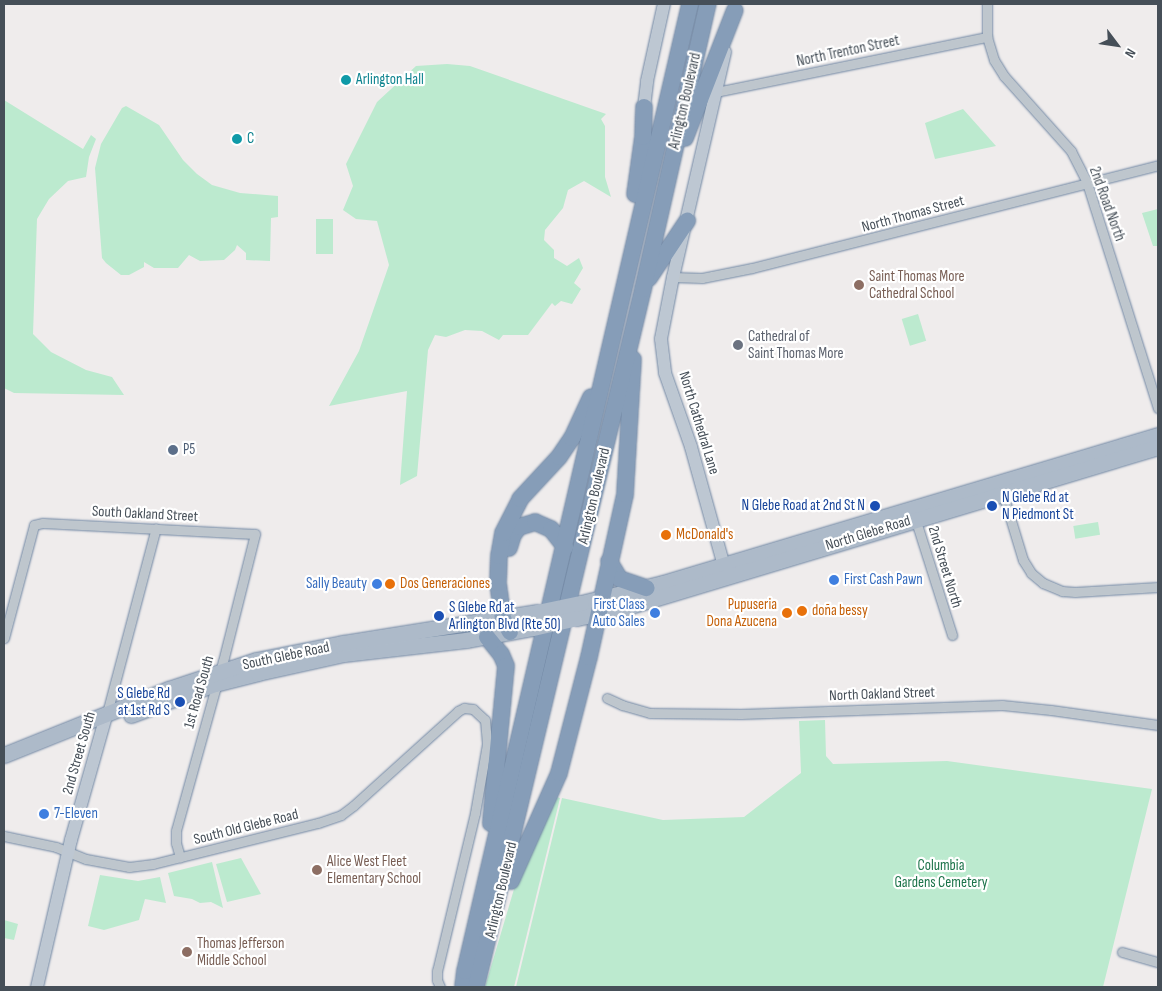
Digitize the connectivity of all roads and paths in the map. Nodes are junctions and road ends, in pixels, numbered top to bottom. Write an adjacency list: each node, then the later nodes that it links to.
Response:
1 (664, 4): 8 (street)
2 (690, 4): 13 (highway, Arlington Boulevard)
3 (708, 4): 10 (highway, Arlington Boulevard)
4 (987, 4): 6 (street, 2nd Road North)
5 (736, 7): 7 (street, North Cathedral Lane); 10 (highway)
6 (987, 37): 7 (street, North Trenton Street); 11 (street, 2nd Road North)
7 (716, 92): 12 (street, North Cathedral Lane)
8 (644, 107): 13 (highway)
9 (1158, 165): 11 (street, North Thomas Street)
10 (667, 179): 15 (highway, Arlington Boulevard)
11 (1088, 183): 14 (street, North Thomas Street); 18 (street, 2nd Road North)
12 (687, 221): 14 (street, North Cathedral Lane); 15 (highway)
13 (630, 258): 17 (highway, Arlington Boulevard)
14 (673, 278): 27 (street, North Cathedral Lane)
15 (643, 289): 16 (highway, Arlington Boulevard)
16 (634, 324): 26 (highway); 48 (highway, Arlington Boulevard)
17 (615, 329): 25 (highway, Arlington Boulevard); 33 (highway)
18 (1158, 408)
19 (1158, 435): 21 (main road, North Glebe Road)
20 (1158, 447): 21 (main road, North Glebe Road)
21 (1001, 488): 22 (main road, North Glebe Road); 28 (street)
22 (914, 513): 27 (main road, North Glebe Road); 34 (street, 2nd Street North)
23 (156, 528): 24 (street, South Oakland Street); 37 (street, South Oakland Street); 40 (street, 2nd Street South)
24 (255, 534): 38 (street, 1st Road South)
25 (565, 547): 33 (highway); 47 (highway, Arlington Boulevard)
26 (609, 561): 29 (highway); 31 (highway)
27 (726, 570): 29 (main road, North Glebe Road); 31 (main road, North Glebe Road)
28 (1158, 587)
29 (646, 588): 31 (main road, North Glebe Road)
30 (581, 603): 31 (main road, North Glebe Road); 33 (main road, South Glebe Road, bridge)
31 (599, 606): 32 (main road, North Glebe Road); 48 (highway)
32 (578, 618): 33 (main road, South Glebe Road, bridge)
33 (509, 622): 35 (main road, South Glebe Road); 36 (main road, South Glebe Road)
34 (952, 634)
35 (431, 637): 36 (main road, South Glebe Road); 38 (main road, South Glebe Road)
36 (487, 637): 47 (highway)
37 (4, 638)
38 (217, 678): 40 (main road, South Glebe Road); 46 (street, 1st Road South)
39 (607, 698): 41 (street, North Oakland Street)
40 (106, 719): 42 (main road, South Glebe Road); 43 (main road, South Glebe Road); 45 (street, 2nd Street South)
41 (1158, 725)
42 (4, 755)
43 (4, 765)
44 (4, 836): 45 (street, South Old Glebe Road)
45 (68, 851): 46 (street, South Old Glebe Road); 51 (street, 2nd Street South)
46 (180, 857): 52 (street, South Old Glebe Road)
47 (490, 866): 53 (highway, Arlington Boulevard)
48 (495, 916): 54 (highway, Arlington Boulevard)
49 (1122, 952): 50 (street)
50 (1158, 962)
51 (37, 987)
52 (440, 987)
53 (463, 987)
54 (476, 987)

